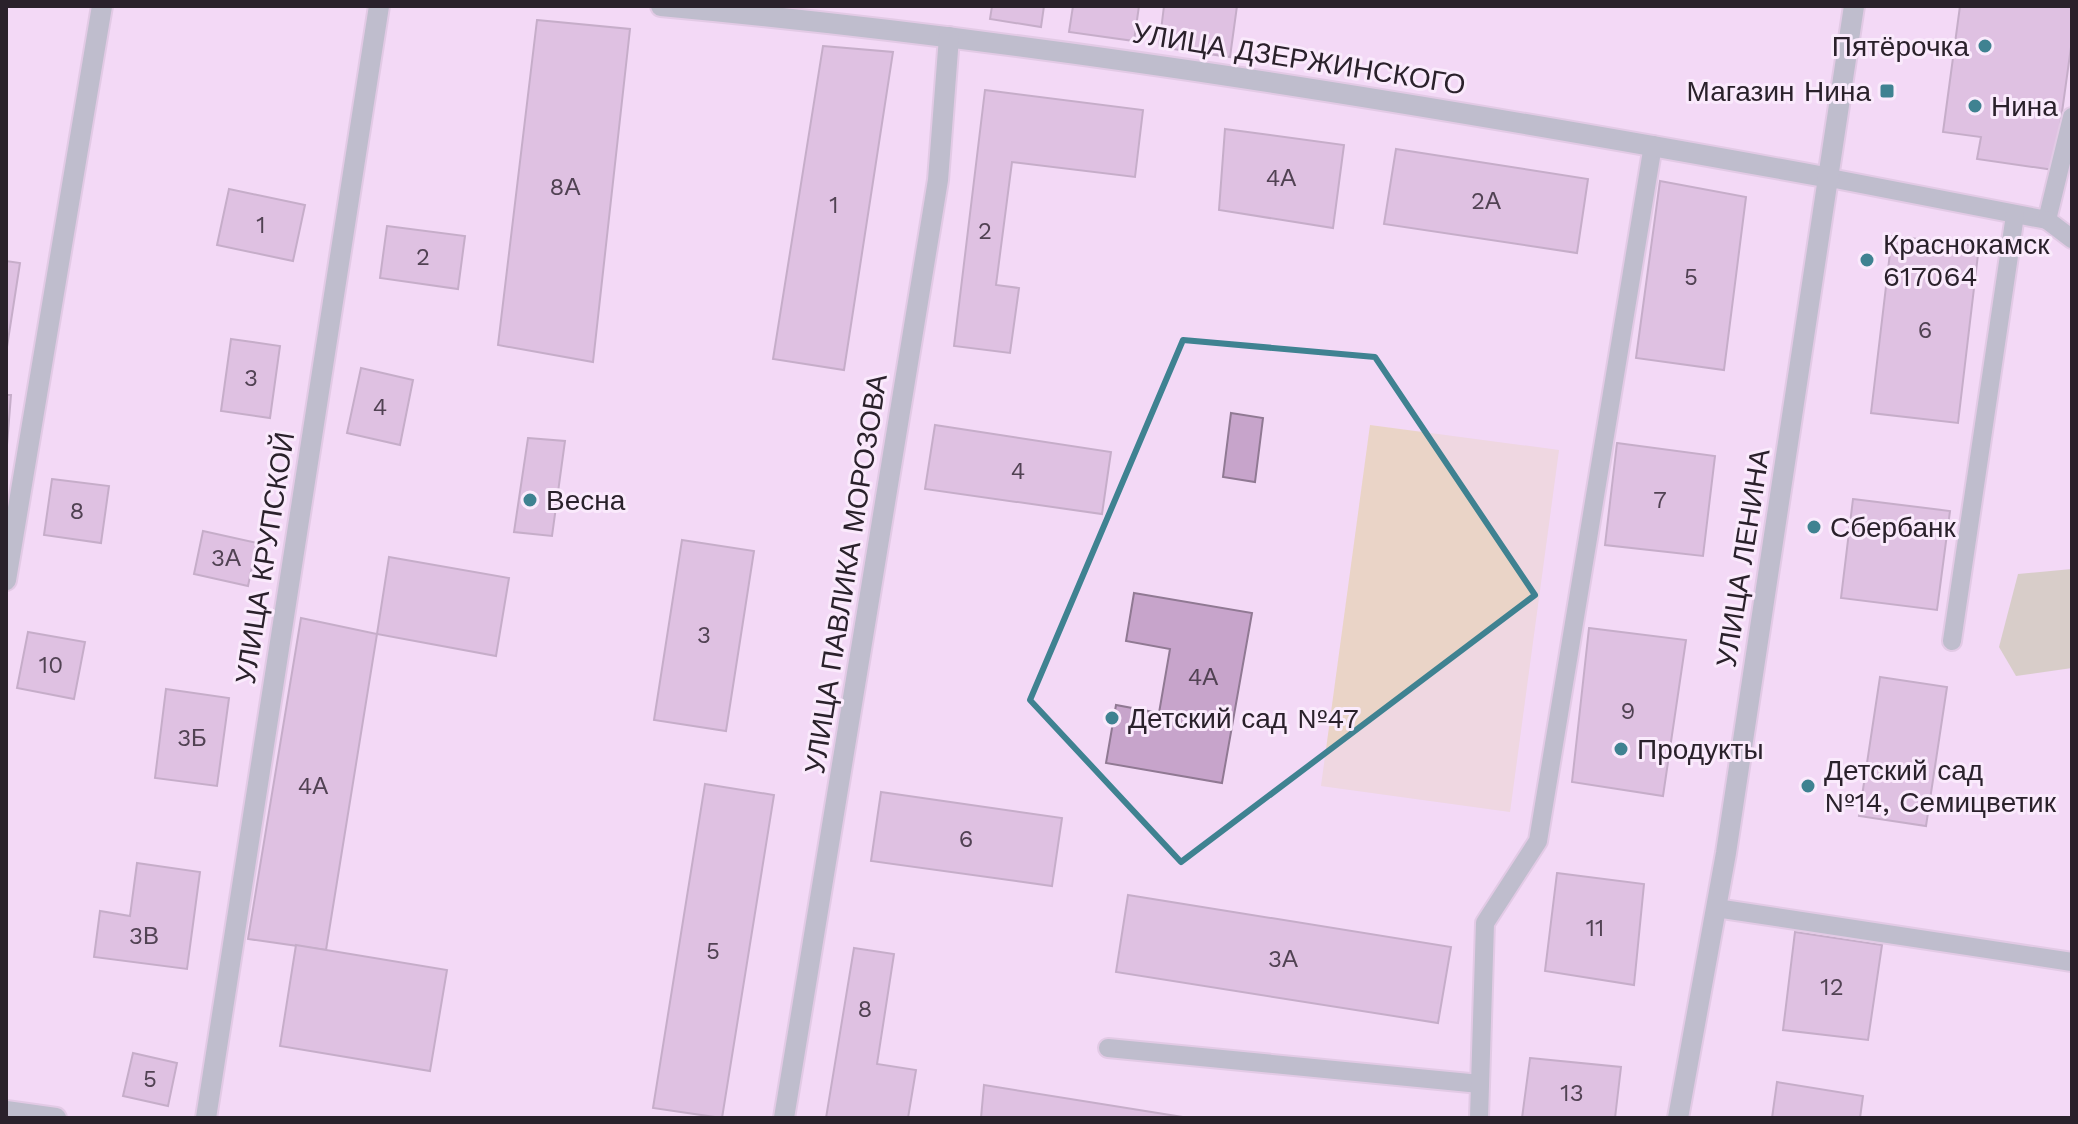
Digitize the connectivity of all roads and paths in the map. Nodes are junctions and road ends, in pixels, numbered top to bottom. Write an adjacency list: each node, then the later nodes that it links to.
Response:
1 (102, 6): 12 (street)
2 (379, 6): 20 (street, УЛИЦА КРУПСКОЙ)
3 (661, 6): 5 (street, УЛИЦА ДЗЕРЖИНСКОГО)
4 (1854, 6): 8 (street, УЛИЦА ЛЕНИНА)
5 (949, 37): 7 (street, УЛИЦА ДЗЕРЖИНСКОГО); 21 (street, УЛИЦА ПАВЛИКА МОРОЗОВА)
6 (2072, 117): 10 (lane)
7 (1653, 145): 8 (street, УЛИЦА ДЗЕРЖИНСКОГО); 17 (lane)
8 (1830, 178): 9 (lane); 14 (street, УЛИЦА ЛЕНИНА)
9 (2015, 215): 10 (lane); 13 (lane)
10 (2047, 220): 11 (lane)
11 (2072, 239)
12 (6, 580)
13 (1952, 641)
14 (1716, 908): 15 (lane); 23 (street, УЛИЦА ЛЕНИНА)
15 (2072, 962)
16 (1108, 1048): 17 (lane)
17 (1480, 1084): 22 (lane)
18 (6, 1111): 19 (street)
19 (56, 1118)
20 (206, 1118)
21 (784, 1118)
22 (1479, 1118)
23 (1678, 1118)

